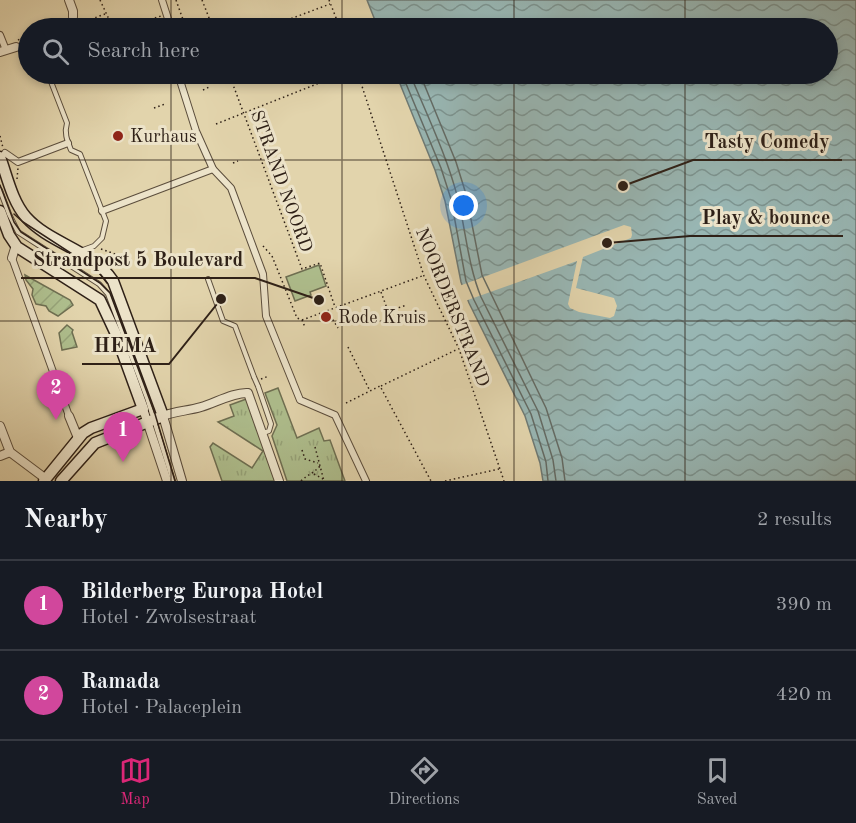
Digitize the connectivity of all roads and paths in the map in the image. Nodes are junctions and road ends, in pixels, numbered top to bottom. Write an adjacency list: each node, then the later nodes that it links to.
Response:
1 (69, 0): 10 (street)
2 (100, 0): 8 (path)
3 (162, 0): 9 (street)
4 (176, 0): 15 (path)
5 (202, 0): 16 (path)
6 (329, 0): 7 (path)
7 (330, 4): 17 (path); 18 (path)
8 (105, 14): 11 (path); 12 (path)
9 (167, 14): 13 (path); 14 (street)
10 (73, 17)
11 (94, 18)
12 (107, 18)
13 (155, 18)
14 (168, 18)
15 (182, 18)
16 (209, 18)
17 (293, 18)
18 (336, 18)
19 (0, 35): 22 (street)
20 (18, 39): 21 (path)
21 (16, 47): 22 (street)
22 (3, 51)
23 (52, 84): 34 (lane)
24 (181, 84): 39 (street)
25 (234, 84): 32 (path, STRAND NOORD)
26 (317, 84): 32 (path)
27 (361, 84): 51 (path, NOORDERSTRAND)
28 (211, 86): 29 (path)
29 (203, 90)
30 (165, 104): 31 (path)
31 (154, 108)
32 (244, 113): 33 (path); 55 (path, STRAND NOORD)
33 (216, 124)
34 (69, 143): 37 (street); 44 (lane)
35 (3, 155): 37 (street); 40 (main road)
36 (238, 161): 38 (path)
37 (18, 162): 41 (path)
38 (233, 163)
39 (213, 169): 44 (street); 87 (street)
40 (1, 170): 48 (main road)
41 (17, 184)
42 (0, 190): 68 (lane)
43 (0, 211): 45 (main road)
44 (102, 211): 46 (lane)
45 (16, 245): 49 (street); 68 (main road)
46 (94, 246): 48 (lane); 50 (path)
47 (263, 246): 57 (path)
48 (76, 251): 68 (main road)
49 (12, 258): 67 (street)
50 (126, 258)
51 (424, 276): 53 (path); 61 (path, NOORDERSTRAND)
52 (208, 279): 63 (lane)
53 (381, 291): 54 (path); 55 (path)
54 (407, 305)
55 (335, 307): 56 (path)
56 (328, 312): 57 (path); 59 (path)
57 (302, 320): 58 (path)
58 (304, 327)
59 (338, 328)
60 (348, 347): 65 (path)
61 (459, 349): 64 (path); 77 (path, NOORDERSTRAND)
62 (269, 376): 63 (path)
63 (254, 379): 70 (lane, bridge)
64 (380, 387): 65 (path); 88 (path)
65 (370, 392): 66 (path)
66 (345, 403)
67 (69, 416): 71 (street)
68 (152, 416): 70 (street); 71 (main road); 81 (main road); 82 (street); 83 (lane); 84 (street)
69 (0, 426): 74 (street)
70 (263, 433): 85 (street)
71 (78, 438): 79 (main road)
72 (315, 447): 76 (path)
73 (302, 450): 76 (path)
74 (10, 452): 75 (street); 79 (street)
75 (0, 456)
76 (320, 464): 78 (path); 80 (path)
77 (501, 468): 89 (path); 90 (path, NOORDERSTRAND)
78 (314, 474): 80 (path); 86 (path)
79 (45, 480)
80 (324, 480)
81 (61, 481)
82 (167, 481)
83 (173, 481)
84 (182, 481)
85 (279, 481)
86 (301, 481)
87 (366, 481)
88 (431, 481)
89 (445, 481)
90 (504, 481)

